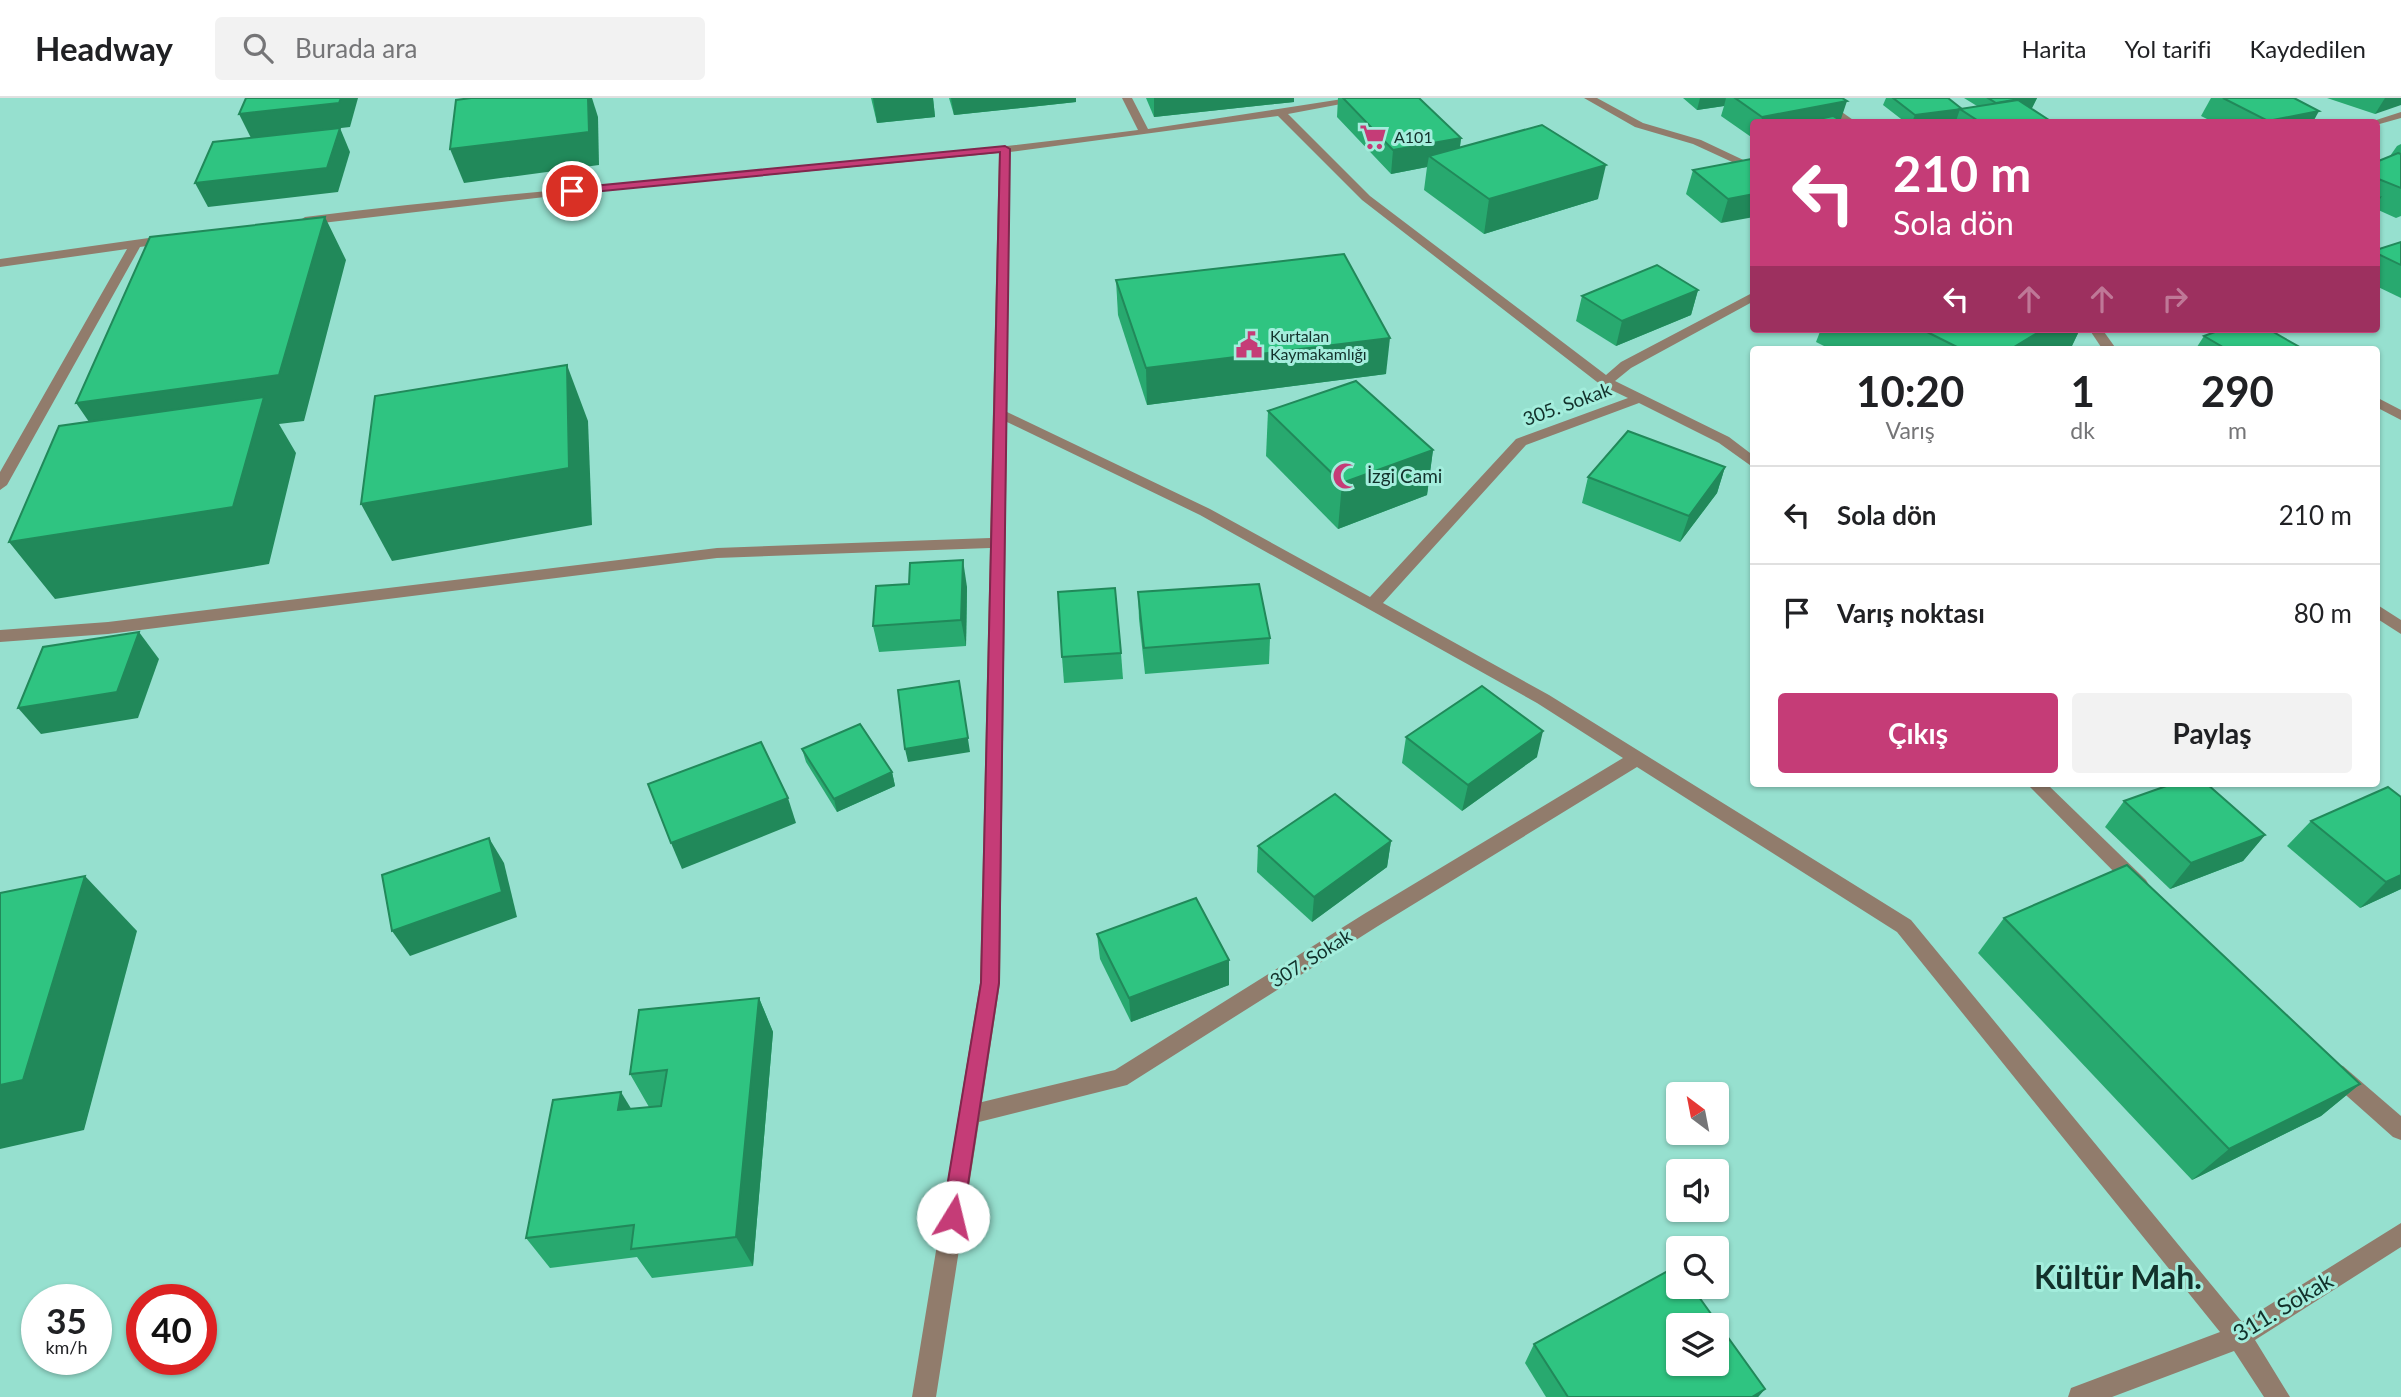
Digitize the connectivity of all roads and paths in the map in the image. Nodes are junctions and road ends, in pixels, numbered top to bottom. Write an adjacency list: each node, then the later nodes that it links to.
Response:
1 (1127, 98): 9 (street)
2 (1368, 98): 5 (street)
3 (1589, 98): 11 (street)
4 (1815, 98): 7 (street)
5 (1282, 114): 9 (street); 17 (street)
6 (2401, 115): 8 (street)
7 (1846, 119)
8 (2380, 121)
9 (1144, 132): 10 (street)
10 (1005, 149): 12 (street); 20 (street)
11 (1750, 167)
12 (287, 223)
13 (177, 238): 14 (street)
14 (136, 244): 15 (street); 23 (street)
15 (0, 263)
16 (1750, 298): 17 (street, 305. Sokak)
17 (1605, 382): 18 (street)
18 (1638, 399): 22 (street); 25 (street, 305. Sokak)
19 (2380, 403): 21 (street)
20 (1001, 414): 24 (street); 25 (street)
21 (2401, 416)
22 (1750, 461)
23 (0, 485)
24 (998, 543): 28 (street); 33 (street)
25 (1371, 606): 29 (street)
26 (2380, 612): 27 (street)
27 (2401, 628)
28 (0, 636)
29 (1637, 758): 33 (street, 307. Sokak); 36 (street)
30 (2039, 787): 31 (street)
31 (2151, 897)
32 (2322, 1059): 34 (street)
33 (969, 1115): 37 (street)
34 (2401, 1130)
35 (2401, 1234): 36 (street, 311. Sokak)
36 (2239, 1337): 38 (street, 311. Sokak); 39 (street)
37 (924, 1397)
38 (2080, 1397)
39 (2278, 1397)

